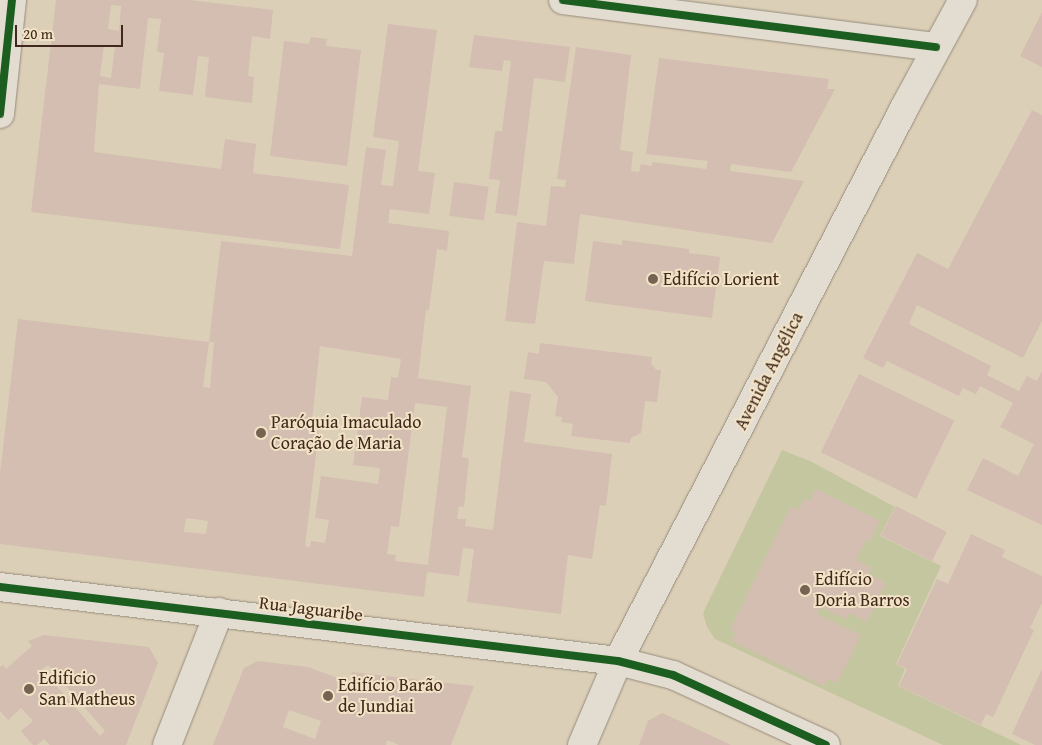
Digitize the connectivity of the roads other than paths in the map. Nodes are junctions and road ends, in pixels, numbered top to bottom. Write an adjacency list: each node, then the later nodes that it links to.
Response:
1 (12, 0): 5 (street)
2 (563, 0): 4 (street)
3 (963, 0): 4 (street, Avenida Angélica)
4 (936, 47): 8 (street, Avenida Angélica)
5 (0, 114)
6 (0, 587): 7 (street, Rua Jaguaribe)
7 (219, 612): 8 (street, Rua Jaguaribe); 9 (street)
8 (618, 661): 10 (street, Avenida Angélica); 11 (street, Rua Jaguaribe)
9 (167, 745)
10 (582, 745)
11 (826, 745)

